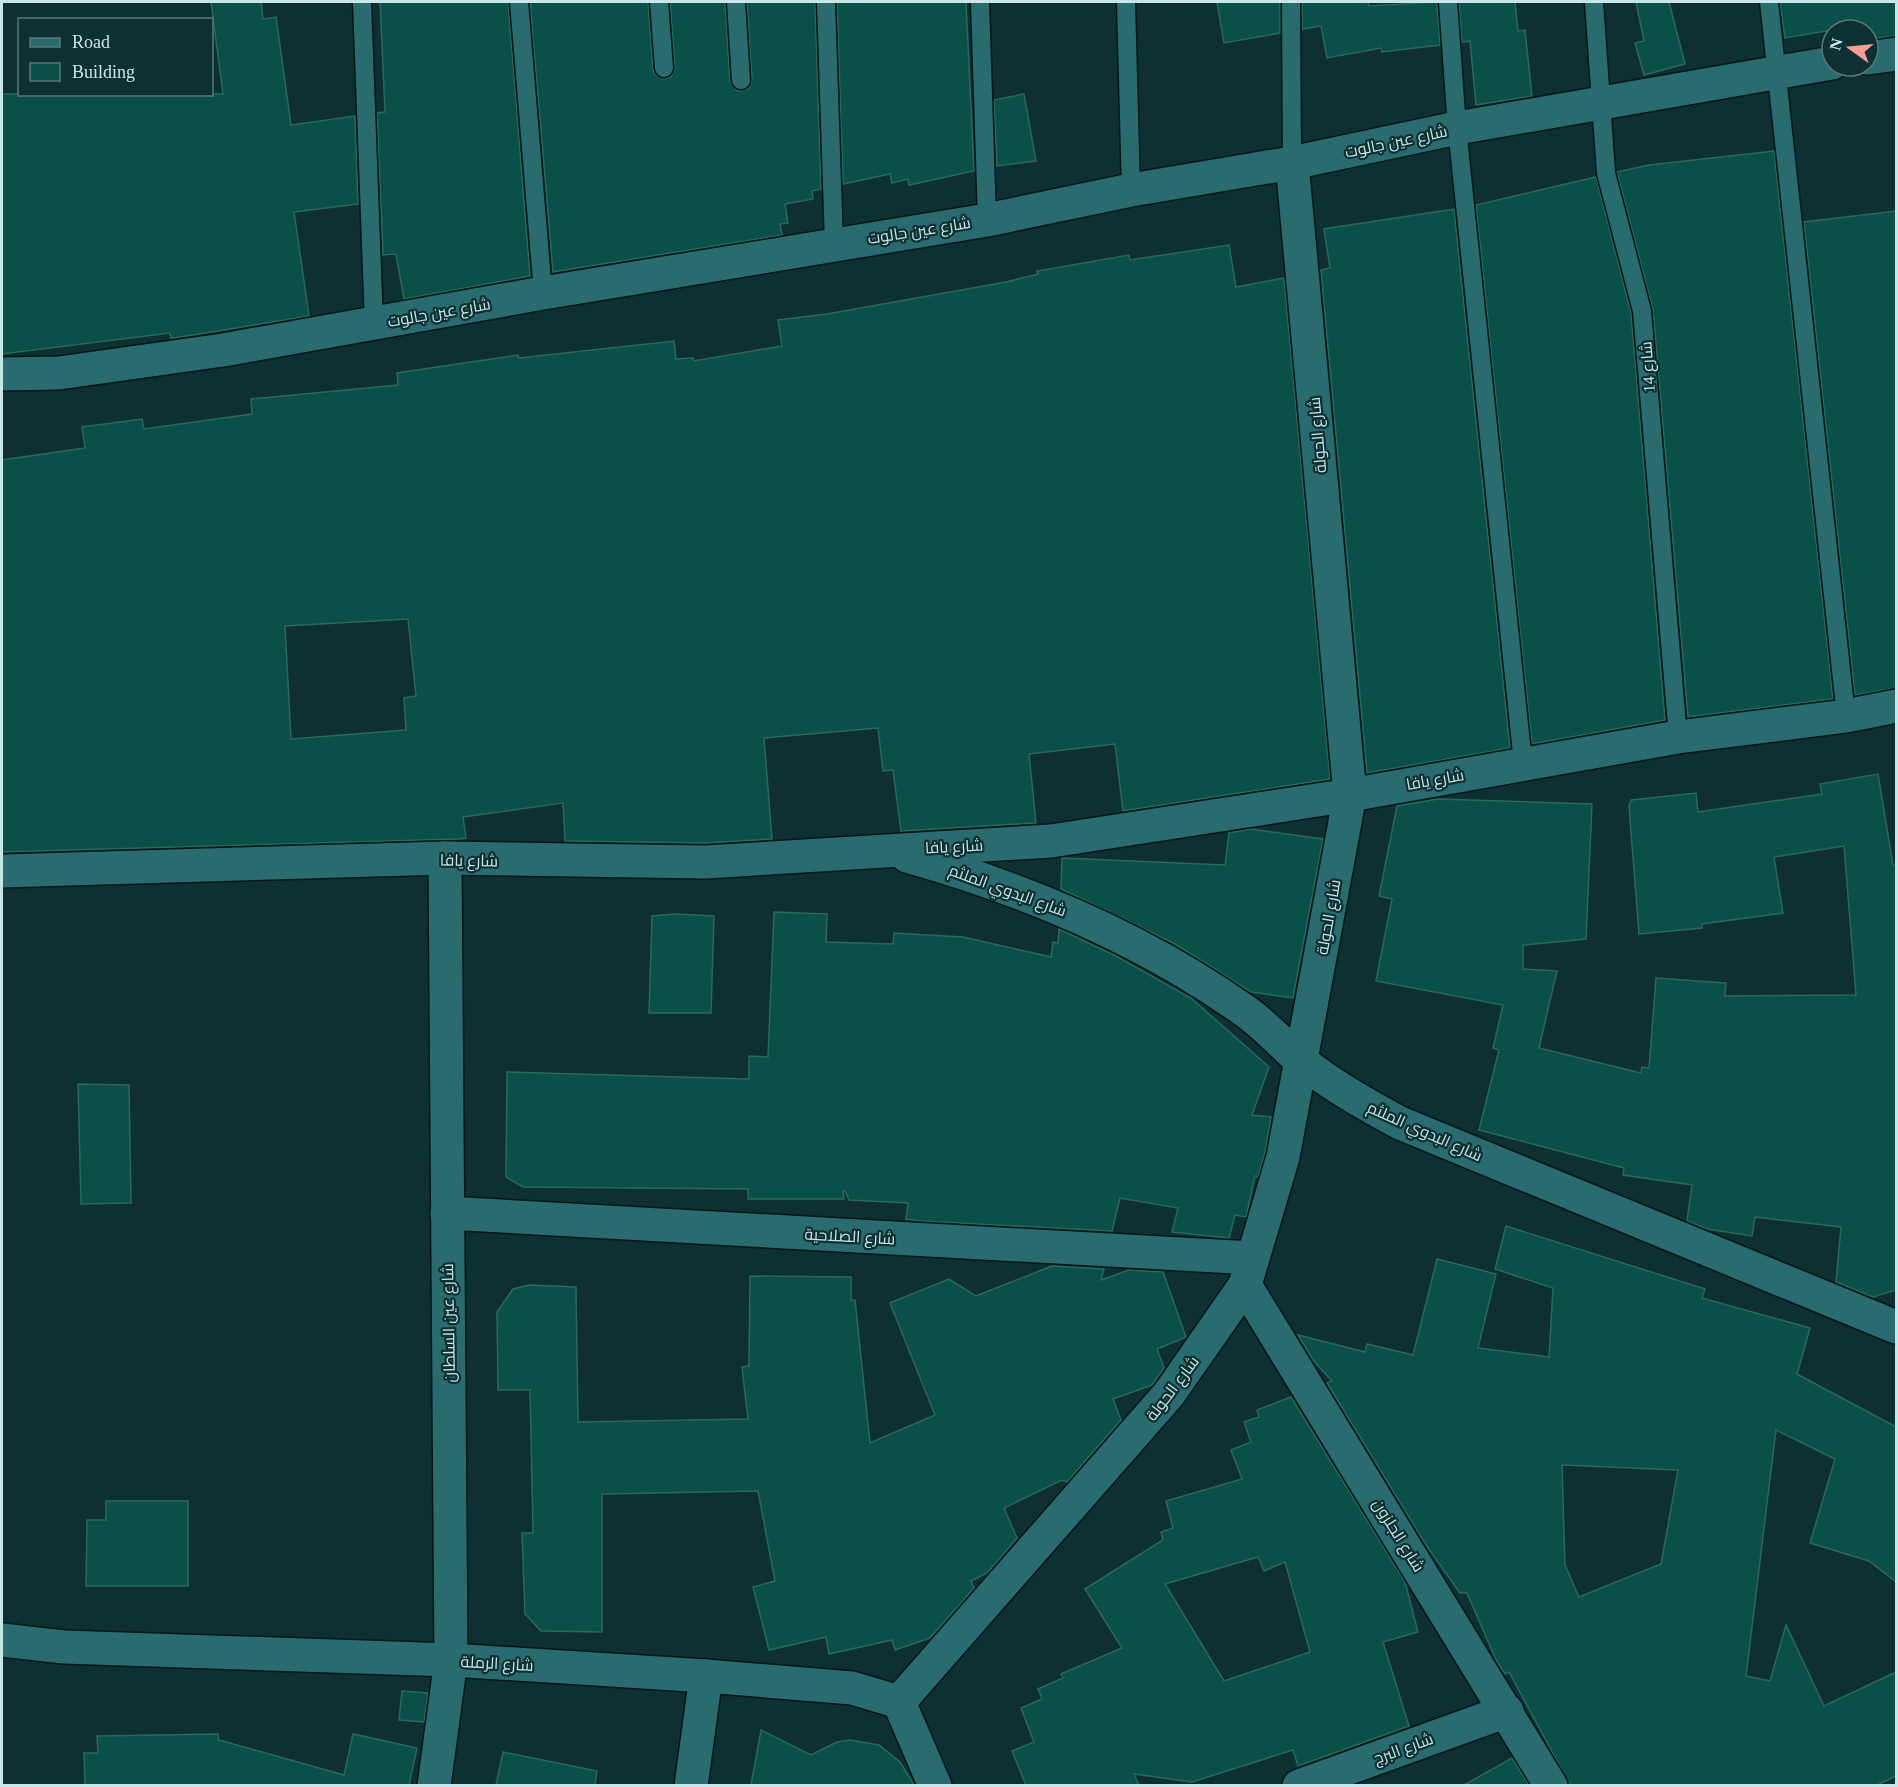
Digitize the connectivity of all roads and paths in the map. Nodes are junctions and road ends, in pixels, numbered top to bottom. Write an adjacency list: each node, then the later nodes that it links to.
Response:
1 (362, 2): 25 (lane)
2 (519, 2): 24 (lane)
3 (659, 2): 15 (lane)
4 (736, 2): 17 (lane)
5 (826, 2): 23 (lane)
6 (980, 2): 22 (lane)
7 (1126, 2): 21 (lane)
8 (1291, 2): 20 (lane, شارع الحولة)
9 (1448, 2): 19 (lane)
10 (1594, 2): 18 (lane, شارع 14)
11 (1769, 2): 16 (lane)
12 (1896, 54): 13 (street)
13 (1880, 56)
14 (1820, 65): 16 (street, شارع عين جالوت)
15 (663, 68)
16 (1777, 71): 18 (street, شارع عين جالوت); 28 (lane)
17 (741, 80)
18 (1600, 102): 19 (street, شارع عين جالوت); 29 (lane, شارع 14)
19 (1457, 128): 20 (street, شارع عين جالوت); 30 (lane)
20 (1292, 164): 21 (street, شارع عين جالوت); 31 (street, شارع الحولة)
21 (1131, 190): 22 (street, شارع عين جالوت)
22 (987, 220): 23 (street, شارع عين جالوت)
23 (834, 243): 24 (street, شارع عين جالوت)
24 (543, 293): 25 (street, شارع عين جالوت)
25 (374, 324): 26 (street, شارع عين جالوت)
26 (2, 374)
27 (1896, 706): 28 (street, شارع يافا)
28 (1846, 716): 29 (street, شارع يافا)
29 (1678, 737): 30 (street, شارع يافا)
30 (1523, 763): 31 (street, شارع يافا)
31 (1350, 795): 32 (street, شارع يافا); 35 (street, شارع الحولة)
32 (882, 849): 33 (street, شارع يافا); 35 (street, شارع البدوي الملثم)
33 (445, 858): 34 (street, شارع يافا); 36 (street, شارع عين السلطان)
34 (2, 871)
35 (1301, 1060): 37 (street, شارع الحولة); 38 (street, شارع البدوي الملثم)
36 (447, 1213): 37 (street, شارع الصلاحية); 40 (street, شارع عين السلطان)
37 (1249, 1272): 42 (street, شارع الحولة); 43 (street, شارع الجلزون)
38 (1896, 1327)
39 (2, 1640): 40 (street, شارع الرملة)
40 (451, 1660): 41 (street, شارع الرملة); 44 (street, شارع عين السلطان)
41 (706, 1676): 42 (street, شارع الرملة); 45 (street)
42 (899, 1702): 46 (street)
43 (1507, 1711): 47 (street, شارع البرج); 48 (street, شارع الجلزون)
44 (434, 1785)
45 (691, 1785)
46 (934, 1785)
47 (1299, 1785)
48 (1551, 1785)

